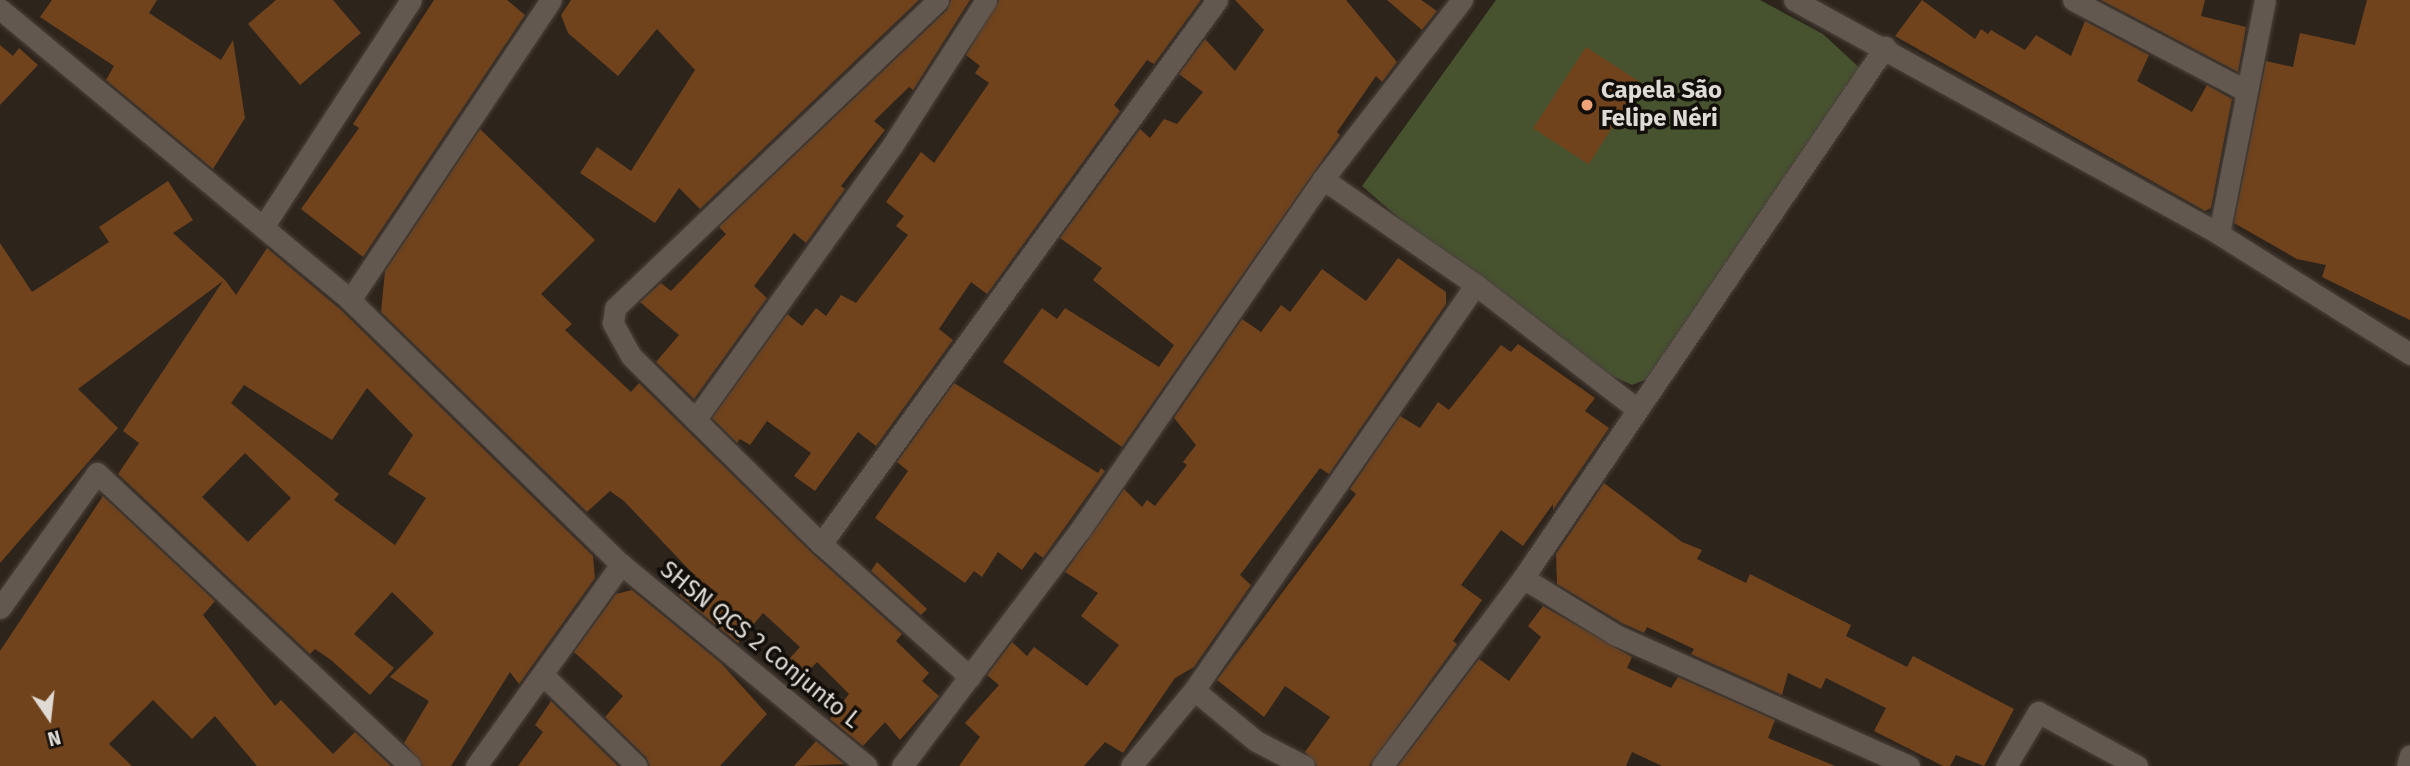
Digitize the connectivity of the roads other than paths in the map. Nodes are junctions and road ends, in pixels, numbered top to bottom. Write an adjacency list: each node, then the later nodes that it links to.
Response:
1 (411, 0): 14 (street)
2 (551, 0): 17 (street)
3 (938, 0): 20 (street)
4 (986, 0): 20 (street)
5 (1217, 0): 21 (street)
6 (1462, 0): 13 (street)
7 (1794, 0): 11 (street)
8 (2073, 0): 12 (street)
9 (2265, 0): 12 (street)
10 (2, 12): 14 (street, SHSN QCS 2 Conjunto L)
11 (1885, 47): 15 (street); 19 (street)
12 (2246, 91): 15 (street)
13 (1323, 179): 16 (street); 26 (street)
14 (262, 227): 17 (street, SHSN QCS 2 Conjunto L)
15 (2219, 234): 18 (street)
16 (1476, 285): 19 (street); 27 (street)
17 (350, 300): 22 (street, SHSN QCS 2 Conjunto L)
18 (2410, 354)
19 (1636, 408): 23 (street)
20 (695, 420): 21 (street)
21 (821, 544): 26 (street)
22 (621, 564): 25 (street); 32 (street, SHSN QCS 2 Conjunto L)
23 (1523, 578): 36 (street); 37 (street)
24 (0, 608): 29 (street)
25 (544, 676): 30 (street); 31 (street)
26 (970, 677): 33 (street)
27 (1194, 690): 34 (street); 35 (street)
28 (2410, 755): 40 (street)
29 (410, 766)
30 (476, 766)
31 (637, 766)
32 (867, 766)
33 (902, 766)
34 (1131, 766)
35 (1304, 766)
36 (1382, 766)
37 (1909, 766)
38 (2006, 766): 39 (street)
39 (2137, 766)
40 (2407, 766)

